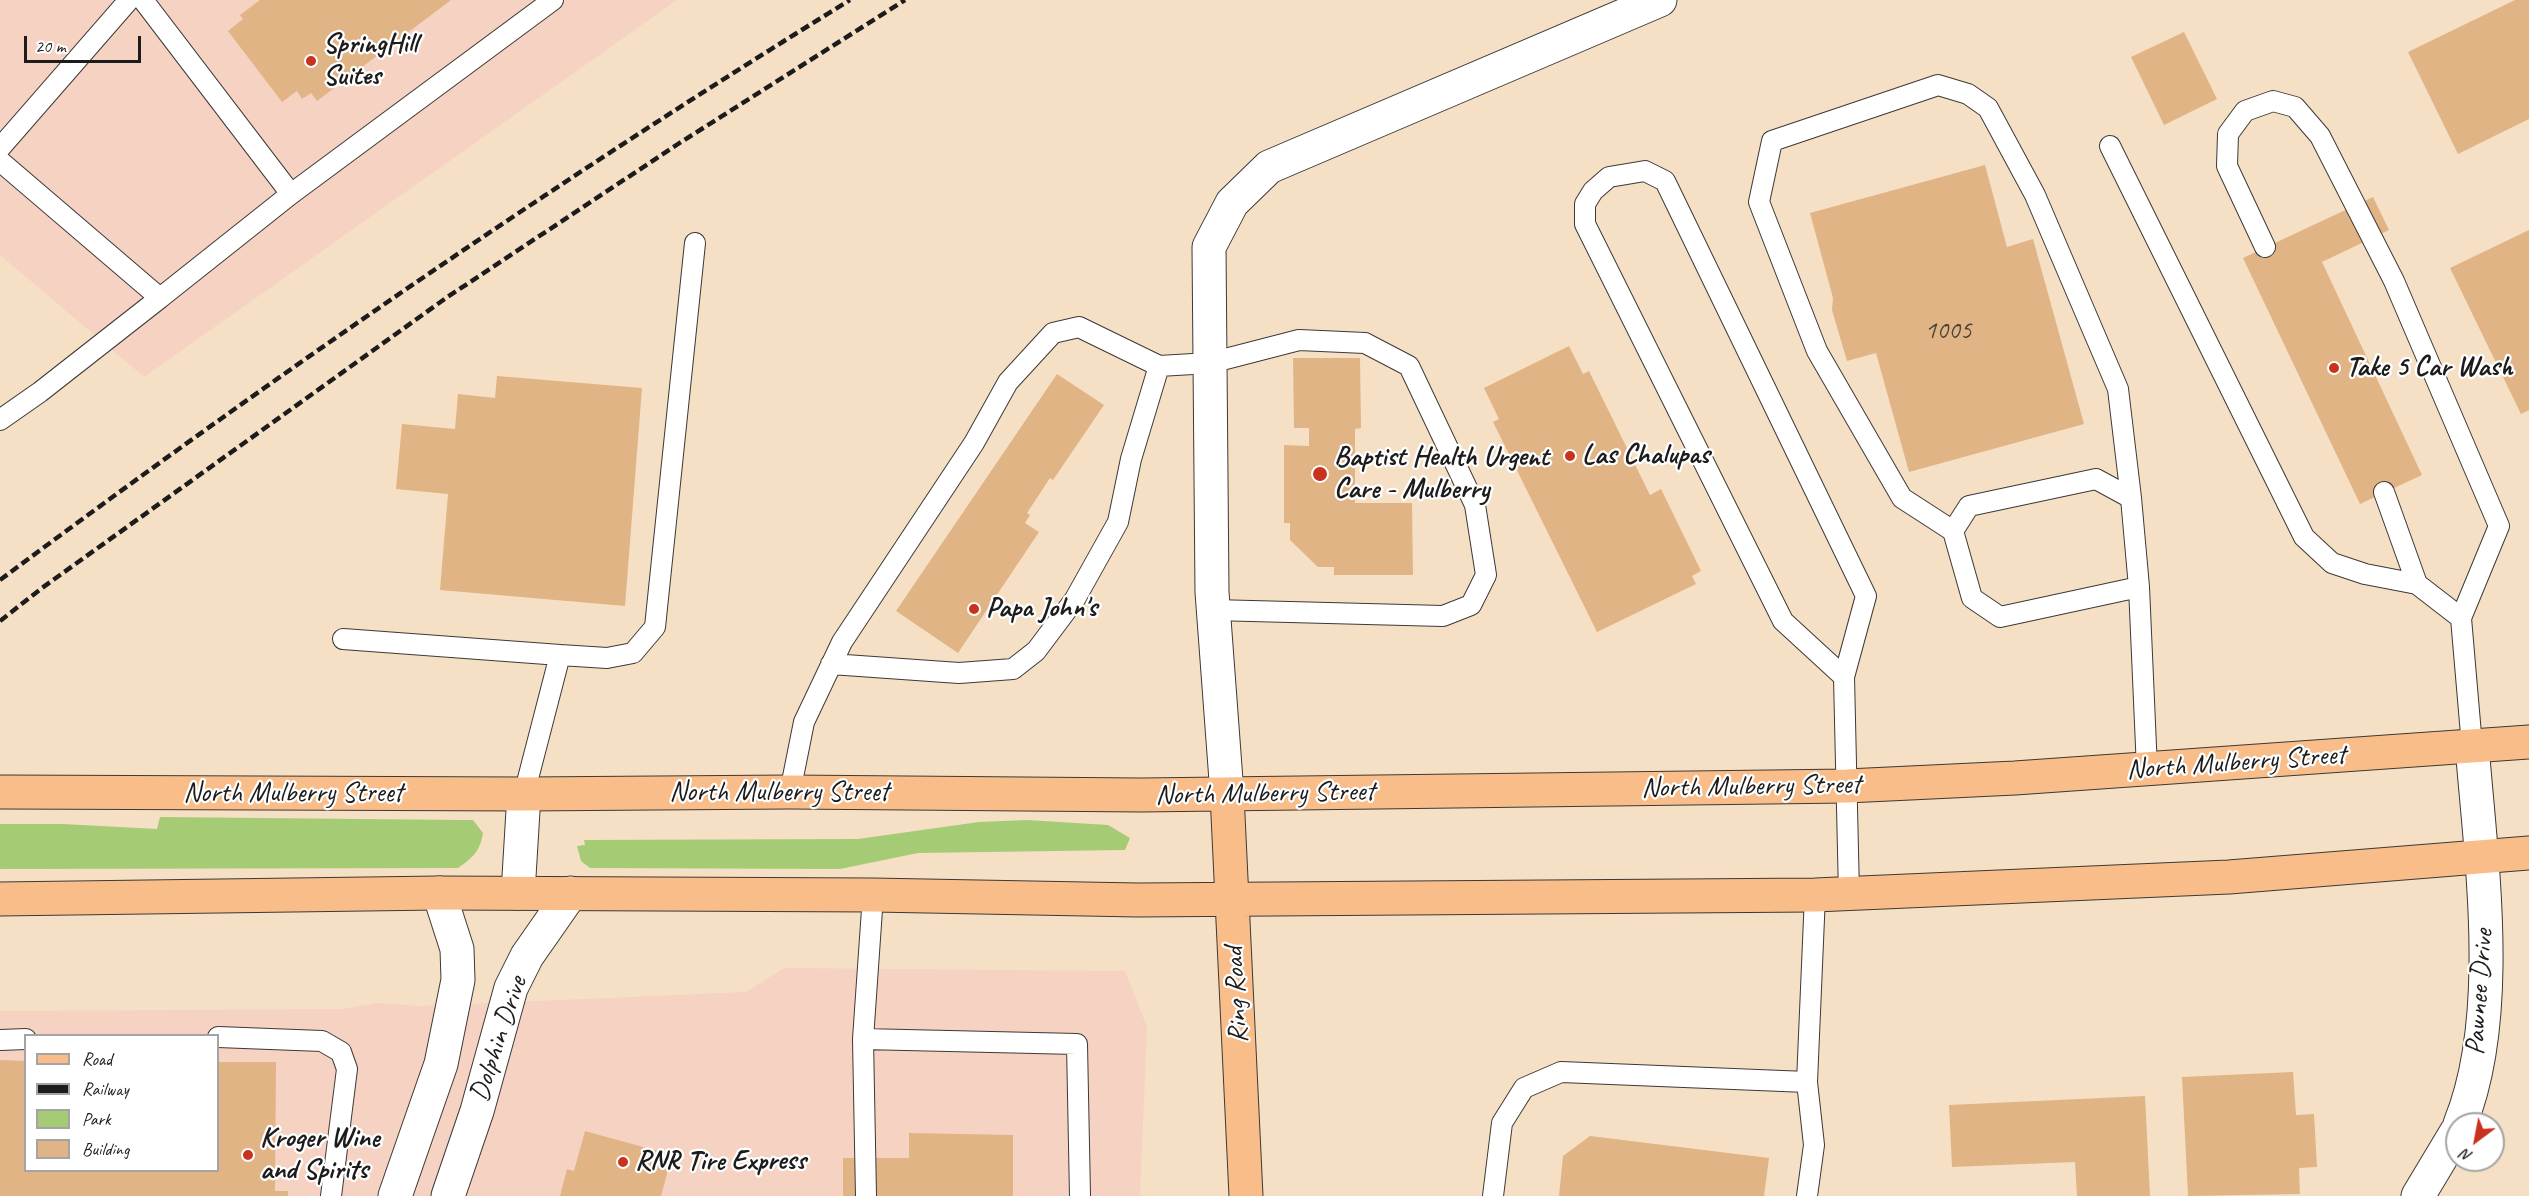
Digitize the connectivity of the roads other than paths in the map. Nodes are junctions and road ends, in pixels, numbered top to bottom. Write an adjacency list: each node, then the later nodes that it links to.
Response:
1 (129, 0): 6 (lane)
2 (143, 0): 8 (lane)
3 (552, 0): 8 (lane)
4 (1660, 0): 12 (street)
5 (2110, 146): 18 (lane)
6 (0, 148)
7 (0, 161): 11 (lane)
8 (291, 194): 11 (lane)
9 (695, 243): 23 (lane)
10 (2265, 247): 21 (lane)
11 (160, 298): 14 (lane)
12 (1210, 363): 13 (lane); 20 (street); 20 (lane)
13 (1159, 366): 24 (lane); 24 (lane)
14 (0, 420)
15 (2384, 492): 18 (lane)
16 (2131, 498): 17 (lane); 17 (lane); 19 (lane)
17 (1953, 531): 19 (lane)
18 (2417, 584): 21 (lane)
19 (2139, 587): 28 (lane)
20 (1213, 610): 33 (street)
21 (2461, 618): 27 (lane)
22 (342, 639): 23 (lane)
23 (560, 655): 32 (lane)
24 (831, 664): 31 (lane)
25 (1844, 677): 25 (lane); 29 (lane)
26 (2529, 742): 27 (main road, North Mulberry Street)
27 (2472, 746): 28 (main road, North Mulberry Street); 35 (street, Pawnee Drive)
28 (2147, 769): 29 (main road, North Mulberry Street)
29 (1847, 786): 33 (main road, North Mulberry Street); 39 (lane)
30 (0, 792): 32 (main road, North Mulberry Street)
31 (790, 792): 32 (main road, North Mulberry Street); 33 (main road, North Mulberry Street)
32 (524, 794): 37 (street)
33 (1227, 794): 43 (main road, Ring Road)
34 (2529, 853): 35 (main road)
35 (2481, 857): 39 (main road); 49 (street, Pawnee Drive)
36 (439, 893): 37 (main road); 42 (main road); 52 (street, Dolphin Drive)
37 (518, 893): 38 (main road)
38 (571, 893): 40 (main road); 53 (street, Dolphin Drive)
39 (1849, 894): 41 (main road)
40 (873, 895): 43 (main road); 46 (lane)
41 (1815, 895): 43 (main road); 48 (lane)
42 (0, 898)
43 (1233, 899): 56 (main road, Ring Road)
44 (219, 1037): 51 (lane)
45 (24, 1039): 47 (lane)
46 (863, 1039): 54 (lane); 55 (lane)
47 (0, 1040)
48 (1807, 1082): 57 (lane); 58 (lane)
49 (2463, 1112)
50 (2445, 1151): 59 (street)
51 (331, 1196)
52 (395, 1196)
53 (448, 1196)
54 (866, 1196)
55 (1080, 1196)
56 (1246, 1196)
57 (1493, 1196)
58 (1807, 1196)
59 (2418, 1196)

